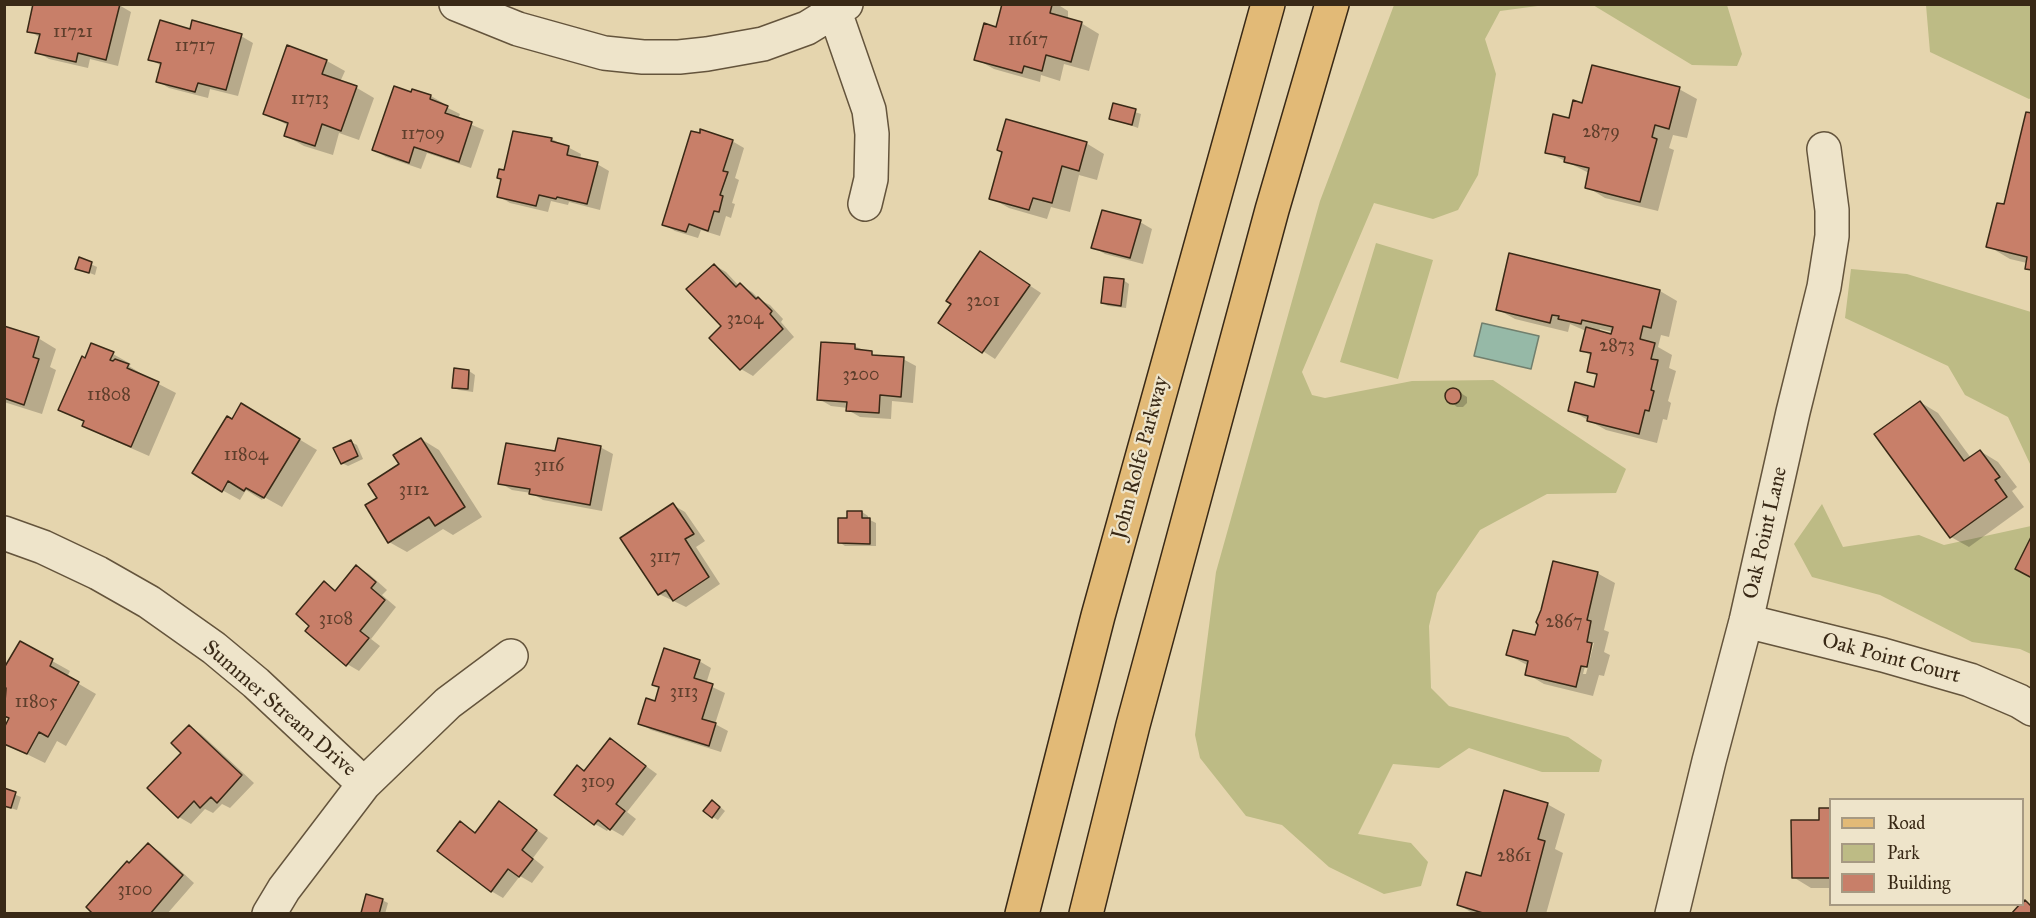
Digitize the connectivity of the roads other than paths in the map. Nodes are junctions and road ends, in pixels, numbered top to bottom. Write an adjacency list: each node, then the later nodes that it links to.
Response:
1 (456, 4): 4 (street)
2 (1268, 4): 13 (main road, John Rolfe Parkway)
3 (1332, 4): 14 (main road)
4 (841, 8): 6 (street)
5 (1824, 149): 8 (street, Oak Point Lane)
6 (865, 204)
7 (4, 533): 11 (street, Summer Stream Drive)
8 (1746, 621): 10 (street, Oak Point Court); 15 (street, Oak Point Lane)
9 (511, 656): 11 (street)
10 (2031, 709)
11 (364, 784): 12 (street)
12 (269, 914)
13 (1022, 914)
14 (1086, 914)
15 (1672, 914)

